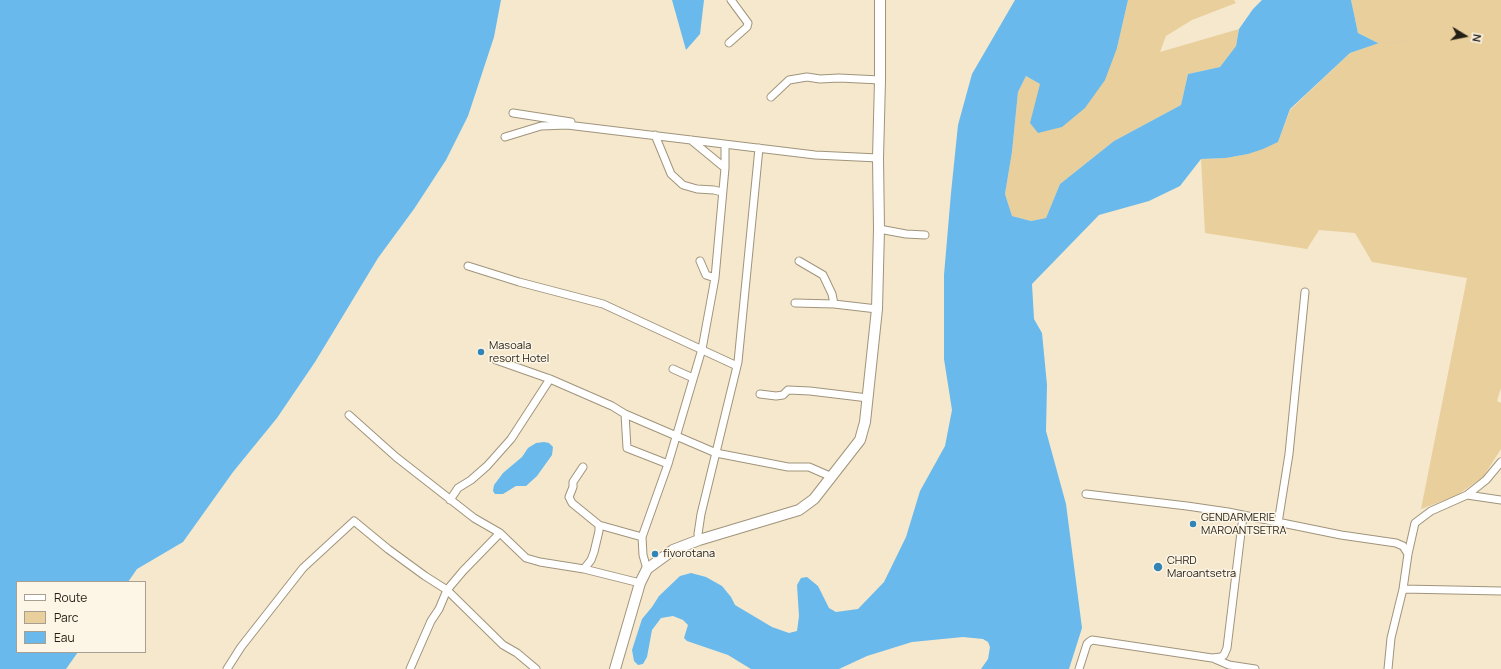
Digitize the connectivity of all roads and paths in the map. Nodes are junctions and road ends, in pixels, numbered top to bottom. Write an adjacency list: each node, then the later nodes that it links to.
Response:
1 (731, 0): 3 (street)
2 (880, 0): 4 (main road)
3 (729, 43)
4 (880, 80): 5 (street); 13 (main road)
5 (771, 97)
6 (513, 114): 7 (street)
7 (596, 129): 8 (street); 9 (street)
8 (655, 135): 10 (street); 15 (street)
9 (505, 137)
10 (691, 140): 11 (street); 14 (street)
11 (725, 145): 12 (street); 14 (street)
12 (759, 148): 13 (street); 28 (street)
13 (878, 158): 16 (main road)
14 (725, 168): 15 (street)
15 (722, 192): 21 (street)
16 (879, 229): 17 (street); 25 (main road)
17 (925, 235)
18 (700, 261): 21 (street)
19 (799, 261): 24 (street)
20 (468, 266): 26 (street)
21 (715, 278): 26 (street)
22 (1305, 292): 47 (street)
23 (795, 303): 24 (street)
24 (834, 304): 25 (street)
25 (877, 309): 33 (main road)
26 (702, 349): 28 (street); 30 (street)
27 (496, 360): 31 (street)
28 (737, 366): 37 (street)
29 (673, 369): 30 (street)
30 (693, 378): 36 (street)
31 (550, 379): 34 (street); 44 (street)
32 (760, 394): 33 (street)
33 (868, 398): 41 (main road)
34 (625, 414): 36 (street); 39 (street)
35 (349, 415): 44 (street)
36 (676, 435): 37 (street); 39 (street)
37 (716, 453): 41 (street); 51 (street)
38 (1501, 462): 43 (street)
39 (668, 464): 50 (street)
40 (583, 467): 48 (street)
41 (832, 477): 51 (main road)
42 (1086, 494): 46 (street)
43 (1467, 495): 45 (street); 52 (street)
44 (450, 500): 49 (street)
45 (1501, 500)
46 (1243, 516): 47 (street); 59 (street)
47 (1278, 523): 52 (street)
48 (599, 525): 50 (street); 54 (street)
49 (500, 533): 54 (street); 57 (street)
50 (642, 537): 53 (street)
51 (699, 540): 53 (main road)
52 (1408, 554): 56 (street)
53 (647, 568): 55 (main road)
54 (584, 569): 55 (street)
55 (640, 583): 63 (main road)
56 (1403, 589): 58 (street); 66 (street)
57 (447, 590): 60 (street); 61 (street); 62 (street)
58 (1501, 591)
59 (1212, 658): 64 (street); 65 (street)
60 (227, 669)
61 (410, 669)
62 (536, 669)
63 (615, 669)
64 (1079, 669)
65 (1255, 669)
66 (1388, 669)

